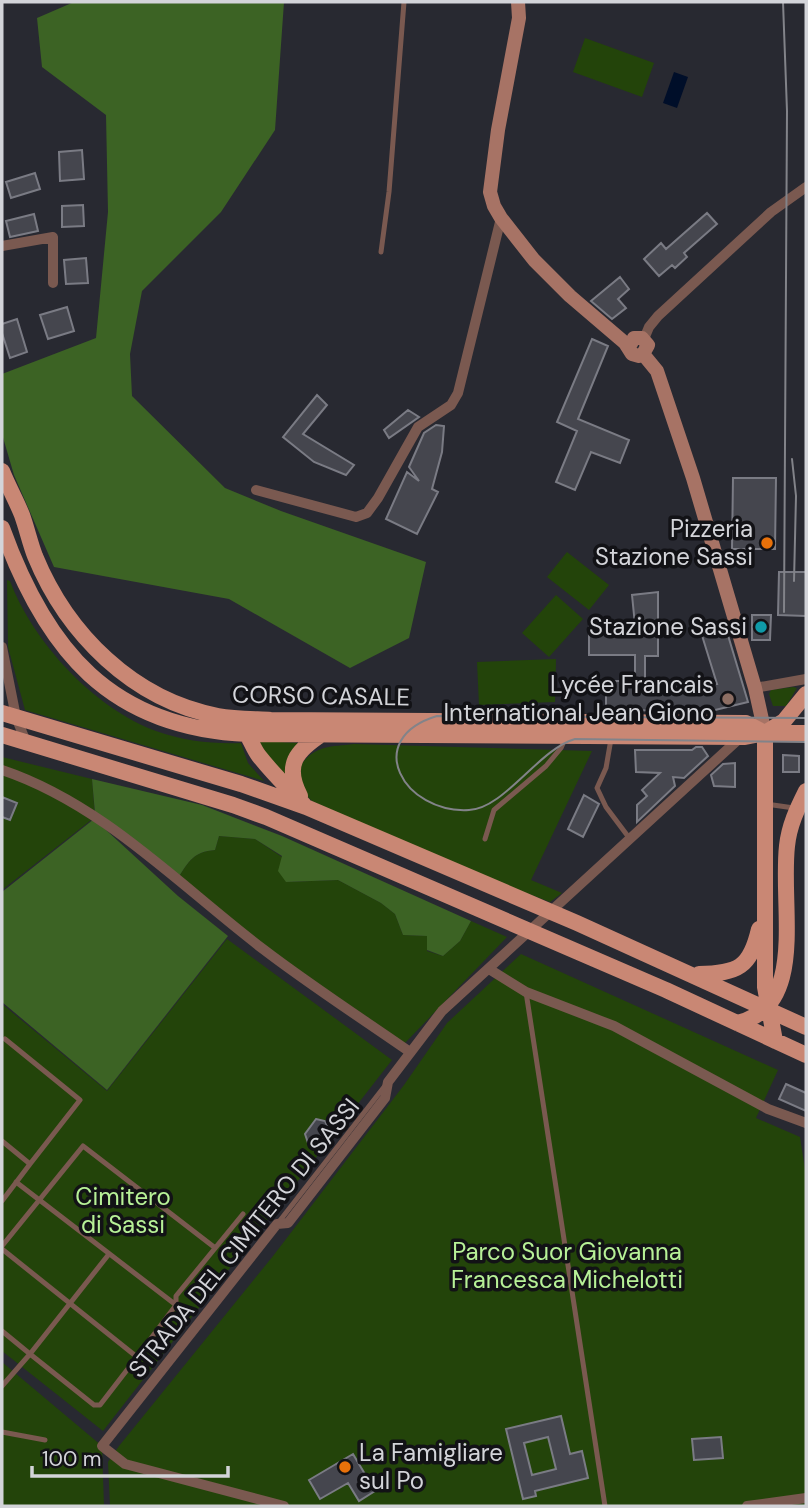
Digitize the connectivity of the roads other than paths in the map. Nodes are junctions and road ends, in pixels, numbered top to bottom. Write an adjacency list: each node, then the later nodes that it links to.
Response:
1 (404, 2): 6 (lane)
2 (518, 2): 4 (street)
3 (806, 187): 8 (street)
4 (501, 218): 8 (street); 10 (street)
5 (2, 246): 7 (street)
6 (381, 252)
7 (53, 284)
8 (644, 347): 14 (street)
9 (2, 471): 17 (main road, CORSO CASALE)
10 (256, 490)
11 (2, 528): 20 (main road, CORSO CASALE)
12 (2, 647): 16 (street)
13 (806, 678): 14 (street)
14 (755, 688): 18 (street)
15 (806, 694): 18 (main road)
16 (9, 715): 26 (street); 30 (main road)
17 (228, 717): 18 (main road, CORSO CASALE); 20 (main road)
18 (765, 733): 19 (main road, CORSO CASALE); 25 (main road, CORSO CASALE); 29 (main road)
19 (806, 733)
20 (248, 734): 21 (main road, CORSO CASALE); 30 (main road)
21 (323, 734): 23 (main road, CORSO CASALE); 30 (main road)
22 (2, 736): 26 (main road)
23 (566, 736): 24 (main road, CORSO CASALE); 32 (lane)
24 (611, 736): 25 (main road, CORSO CASALE); 33 (lane)
25 (741, 737): 33 (street, STRADA DEL CIMITERO DI SASSI)
26 (26, 743): 36 (main road)
27 (2, 770): 47 (street)
28 (806, 791): 31 (main road)
29 (765, 804): 31 (lane); 34 (main road)
30 (306, 807): 35 (main road)
31 (798, 808): 37 (main road)
32 (485, 839)
33 (631, 840): 35 (street, STRADA DEL CIMITERO DI SASSI)
34 (763, 909): 40 (main road); 42 (main road)
35 (552, 913): 36 (street, STRADA DEL CIMITERO DI SASSI); 40 (main road)
36 (529, 932): 39 (street, STRADA DEL CIMITERO DI SASSI); 43 (main road)
37 (795, 933): 38 (main road); 42 (main road)
38 (802, 960)
39 (489, 969): 41 (street); 47 (street, STRADA DEL CIMITERO DI SASSI)
40 (694, 975): 42 (main road)
41 (526, 992): 49 (street); 69 (lane)
42 (768, 1010): 43 (main road); 44 (main road); 46 (main road)
43 (737, 1023): 46 (main road)
44 (806, 1027)
45 (3, 1039): 51 (lane)
46 (775, 1041): 48 (main road)
47 (410, 1052): 68 (street, STRADA DEL CIMITERO DI SASSI)
48 (806, 1055)
49 (806, 1123)
50 (2, 1141): 51 (lane)
51 (30, 1164): 52 (lane)
52 (16, 1182): 53 (lane); 54 (lane)
53 (39, 1199): 56 (lane); 57 (lane); 58 (lane)
54 (2, 1201)
55 (243, 1214): 56 (lane)
56 (214, 1247): 60 (lane)
57 (2, 1248): 59 (lane)
58 (109, 1254): 59 (lane); 60 (lane)
59 (69, 1303): 62 (lane); 63 (lane)
60 (176, 1305): 63 (lane)
61 (2, 1331): 62 (lane)
62 (30, 1354): 63 (lane); 64 (lane)
63 (137, 1357)
64 (2, 1386)
65 (2, 1432): 66 (lane)
66 (45, 1440)
67 (806, 1498): 70 (street)
68 (284, 1506)
69 (605, 1506)
70 (747, 1506)

